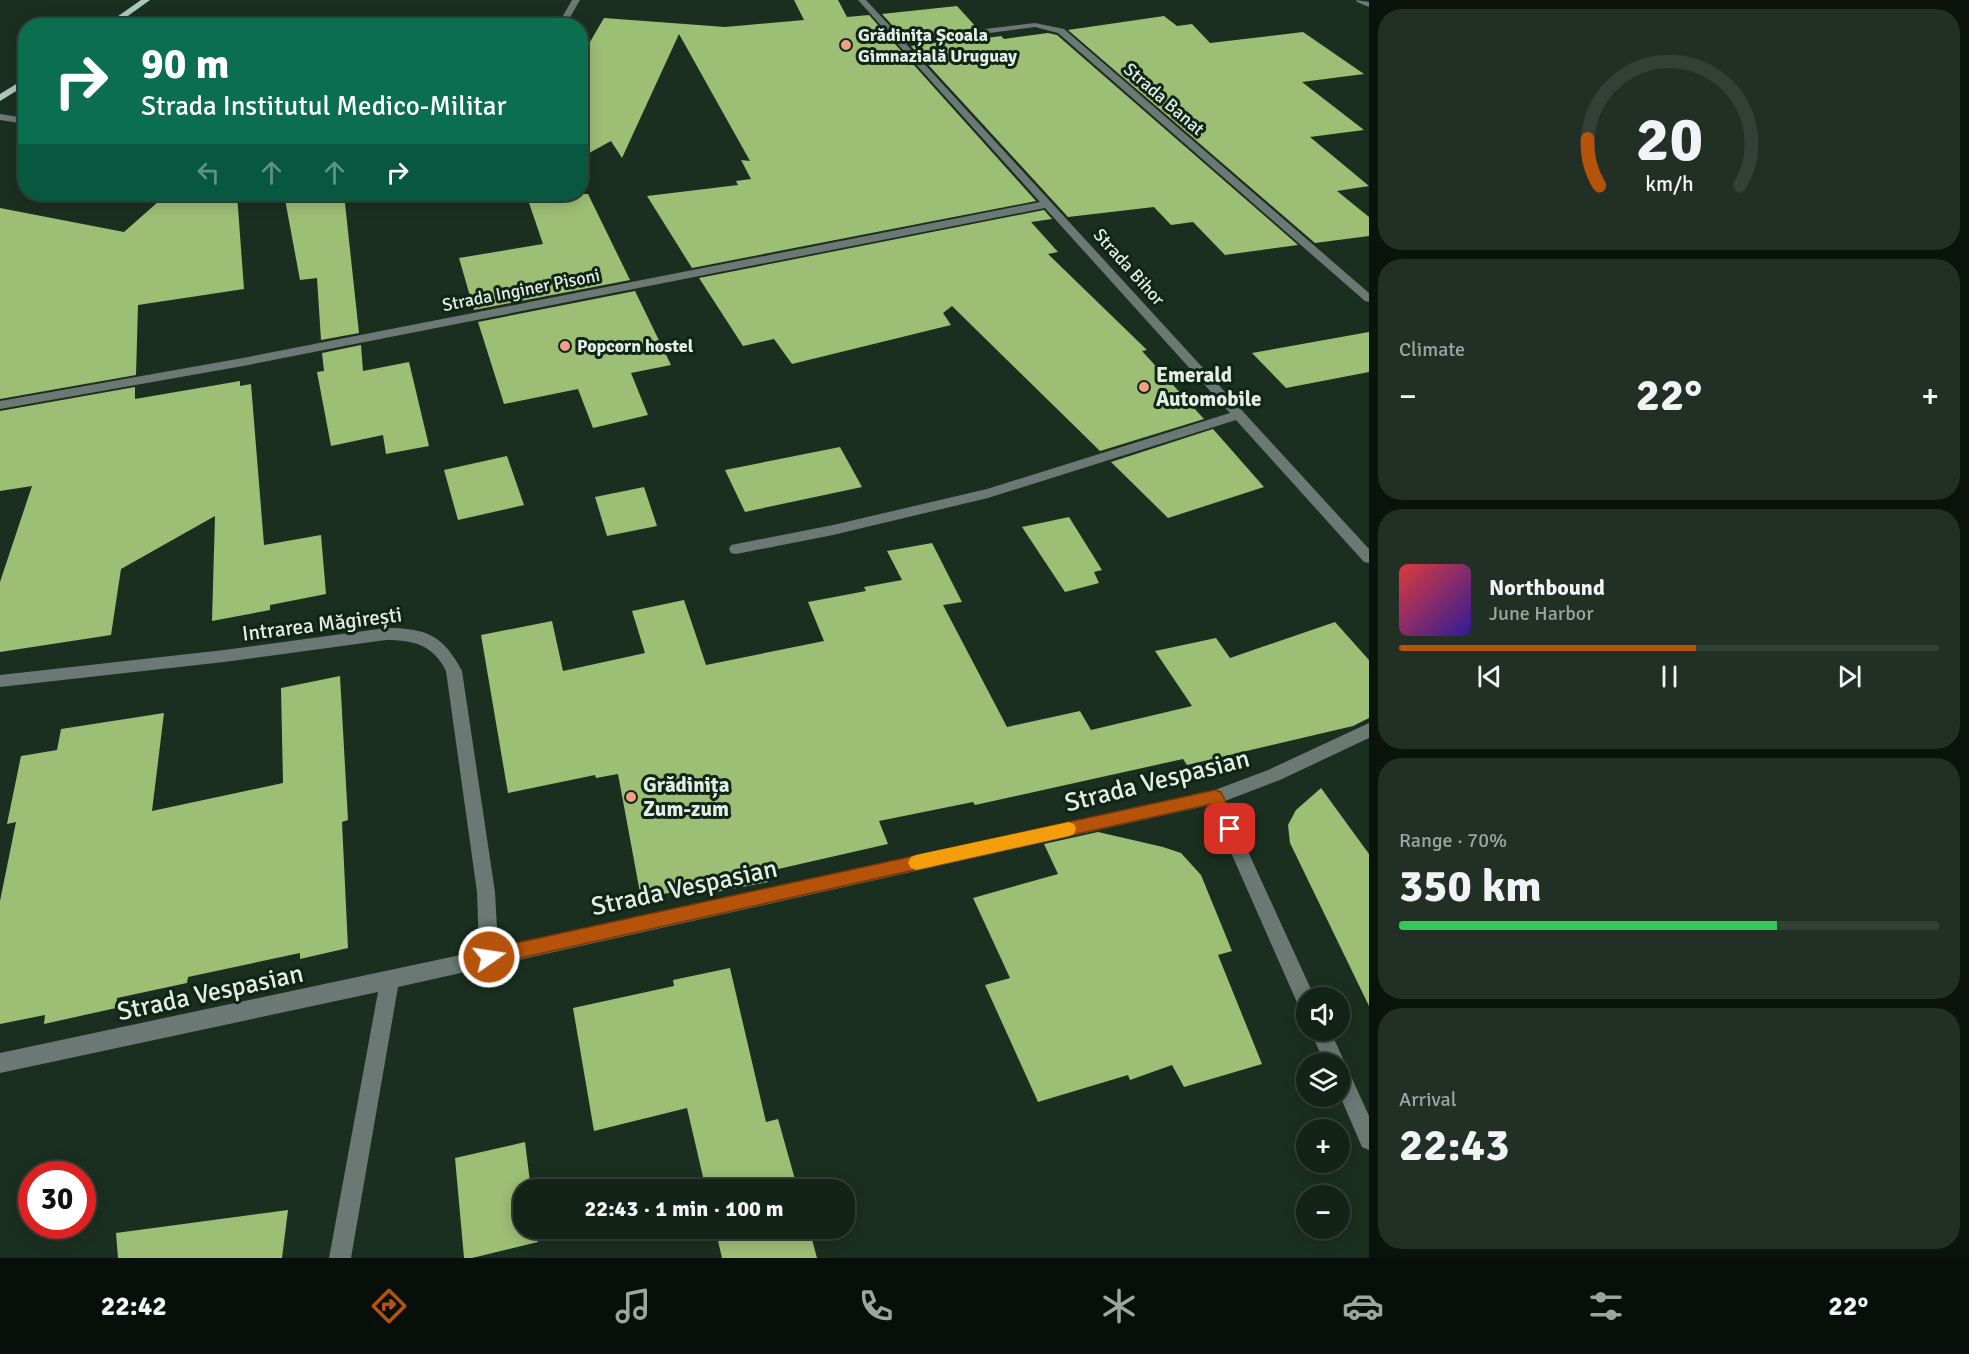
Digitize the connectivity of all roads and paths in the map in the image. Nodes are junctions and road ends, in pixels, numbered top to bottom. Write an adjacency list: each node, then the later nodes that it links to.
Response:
1 (146, 0): 6 (main road)
2 (576, 0): 7 (street)
3 (862, 0): 8 (street, Strada Bihor)
4 (1360, 0): 5 (street)
5 (1369, 5)
6 (119, 18)
7 (566, 18)
8 (900, 42): 13 (street, Strada Bihor); 14 (street, Strada Banat)
9 (18, 86): 10 (main road)
10 (0, 98)
11 (0, 117): 12 (street)
12 (18, 120)
13 (1047, 204): 15 (street, Strada Inginer Pisoni); 16 (street, Strada Bihor)
14 (1369, 299)
15 (0, 405)
16 (1239, 415): 17 (street); 18 (street, Strada Bihor)
17 (736, 549)
18 (1369, 558)
19 (0, 681): 22 (street, Intrarea Măgirești)
20 (1369, 730): 21 (street, Strada Vespasian)
21 (1215, 797): 22 (street, Strada Vespasian); 24 (street)
22 (489, 957): 23 (street, Strada Vespasian)
23 (390, 980): 25 (street, Strada Vespasian); 28 (street)
24 (1300, 987)
25 (0, 1063)
26 (1350, 1097): 27 (street)
27 (1369, 1140)
28 (340, 1258)

